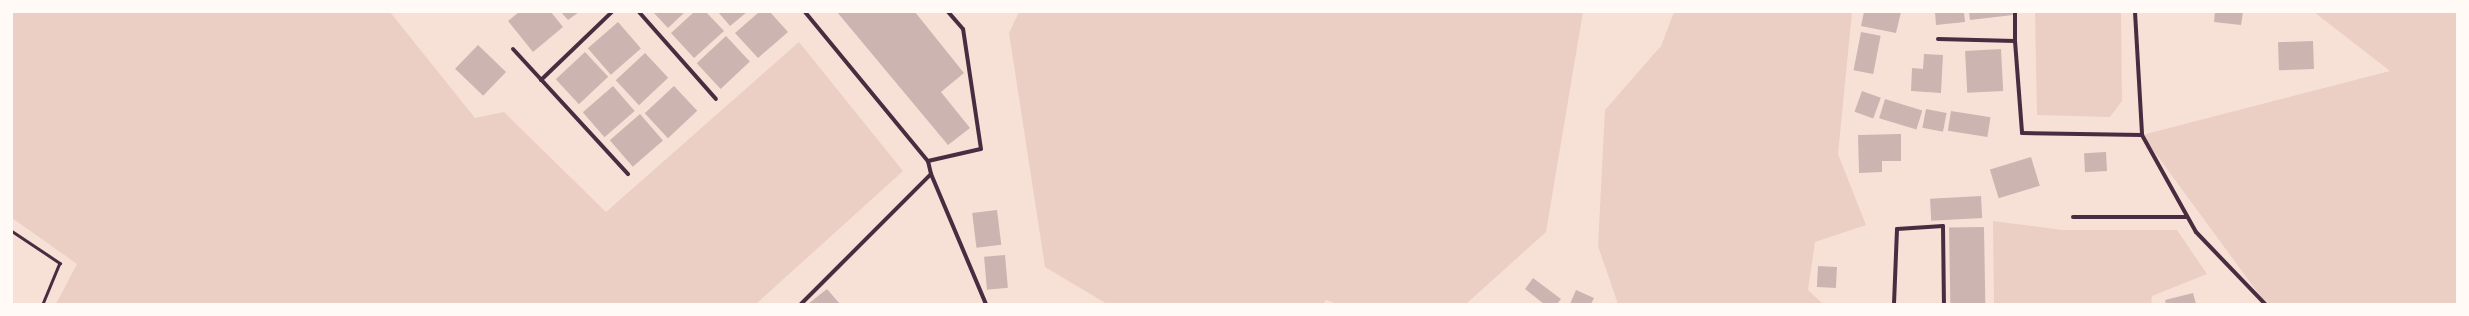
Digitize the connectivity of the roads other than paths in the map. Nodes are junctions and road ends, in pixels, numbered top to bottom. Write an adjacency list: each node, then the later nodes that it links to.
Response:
1 (612, 12): 10 (street)
2 (639, 12): 11 (street)
3 (805, 12): 13 (street)
4 (948, 12): 13 (street)
5 (2015, 12): 8 (street)
6 (2136, 12): 12 (street)
7 (1938, 39): 8 (street)
8 (2015, 41): 12 (street)
9 (513, 49): 10 (street)
10 (541, 80): 14 (street)
11 (716, 100)
12 (2142, 135): 17 (street)
13 (928, 161): 15 (street)
14 (628, 174)
15 (931, 174): 18 (street); 19 (street)
16 (2073, 217): 17 (street)
17 (2187, 217): 22 (street)
18 (801, 304)
19 (986, 304)
20 (1894, 304): 21 (street)
21 (1944, 304)
22 (2265, 304)

